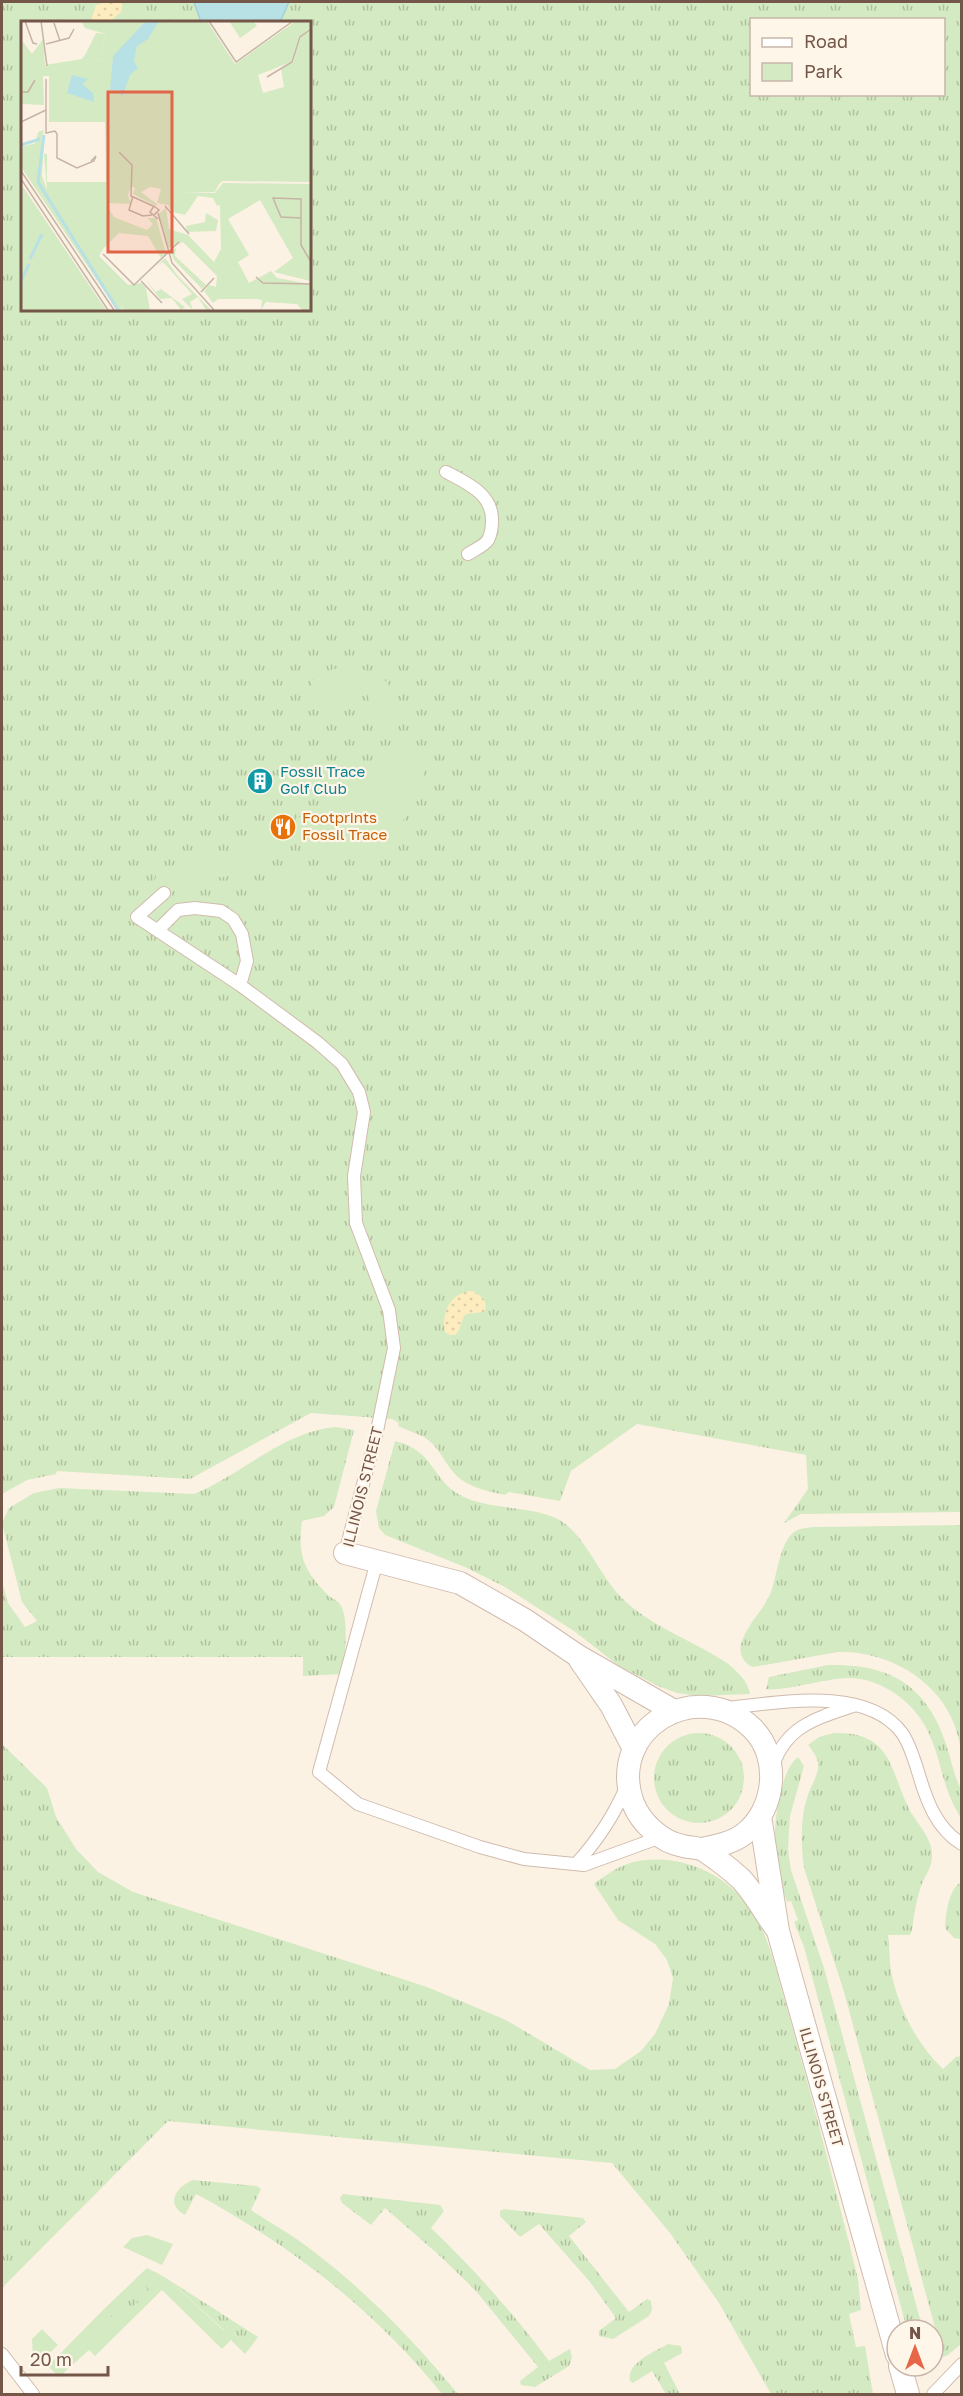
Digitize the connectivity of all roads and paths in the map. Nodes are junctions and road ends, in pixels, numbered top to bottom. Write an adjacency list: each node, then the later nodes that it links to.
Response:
1 (446, 472): 2 (lane)
2 (468, 554)
3 (164, 893): 4 (lane, ILLINOIS STREET)
4 (158, 930): 5 (lane, ILLINOIS STREET); 5 (lane)
5 (240, 985): 6 (lane, ILLINOIS STREET)
6 (345, 1553): 7 (street, ILLINOIS STREET)
7 (376, 1561): 8 (street, ILLINOIS STREET); 19 (lane)
8 (578, 1656): 11 (street, ILLINOIS STREET); 12 (street, ILLINOIS STREET)
9 (854, 1706): 10 (lane); 13 (lane); 17 (lane)
10 (719, 1708): 11 (street); 13 (street)
11 (674, 1711): 12 (street)
12 (634, 1749): 14 (street)
13 (772, 1770): 15 (street)
14 (628, 1783): 16 (street); 19 (lane)
15 (760, 1816): 18 (street); 20 (street, ILLINOIS STREET)
16 (661, 1837): 18 (street); 19 (lane)
17 (962, 1844)
18 (702, 1849): 20 (street)
19 (576, 1864)
20 (778, 1931): 21 (street, ILLINOIS STREET)
21 (887, 2318)
22 (2, 2354): 25 (lane)
23 (962, 2364): 27 (lane)
24 (903, 2378): 26 (street)
25 (33, 2394)
26 (908, 2394)
27 (933, 2394)

